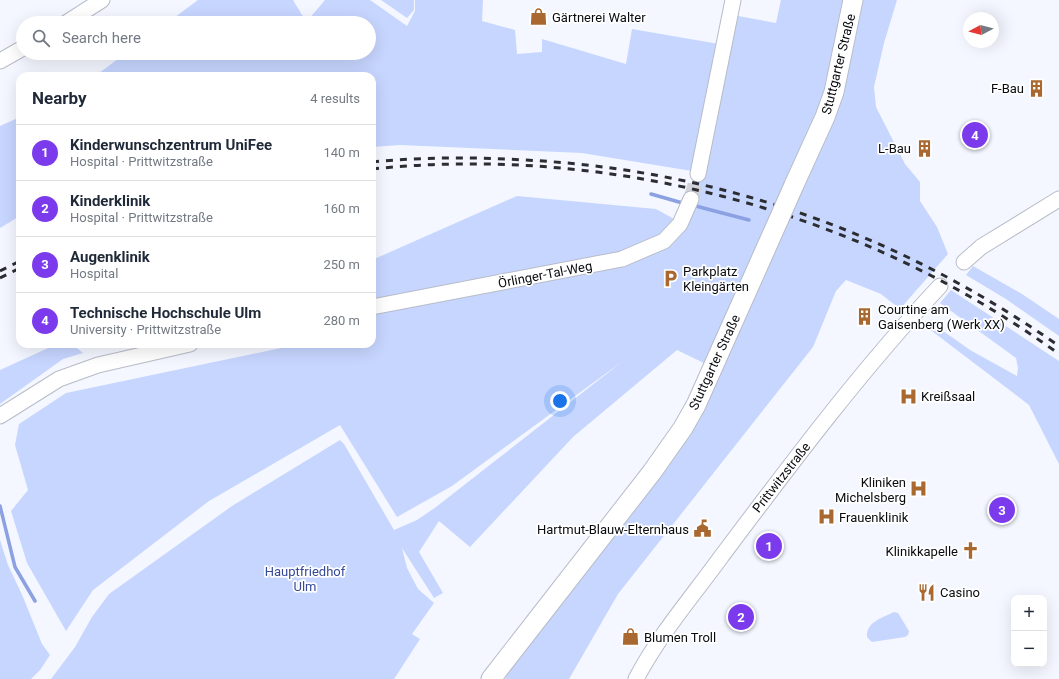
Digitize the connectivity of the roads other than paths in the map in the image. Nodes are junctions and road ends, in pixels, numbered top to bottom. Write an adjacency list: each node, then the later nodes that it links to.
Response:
1 (102, 0): 4 (street)
2 (733, 0): 7 (street)
3 (853, 0): 15 (main road, Stuttgarter Straße, bridge)
4 (77, 16)
5 (16, 52): 6 (street)
6 (0, 62)
7 (698, 174)
8 (1059, 199): 10 (street)
9 (689, 204): 12 (street, Örlinger-Tal-Weg)
10 (964, 262)
11 (940, 286): 16 (street, Prittwitzstraße)
12 (376, 306)
13 (172, 348): 14 (street)
14 (0, 416)
15 (491, 679)
16 (636, 679)

